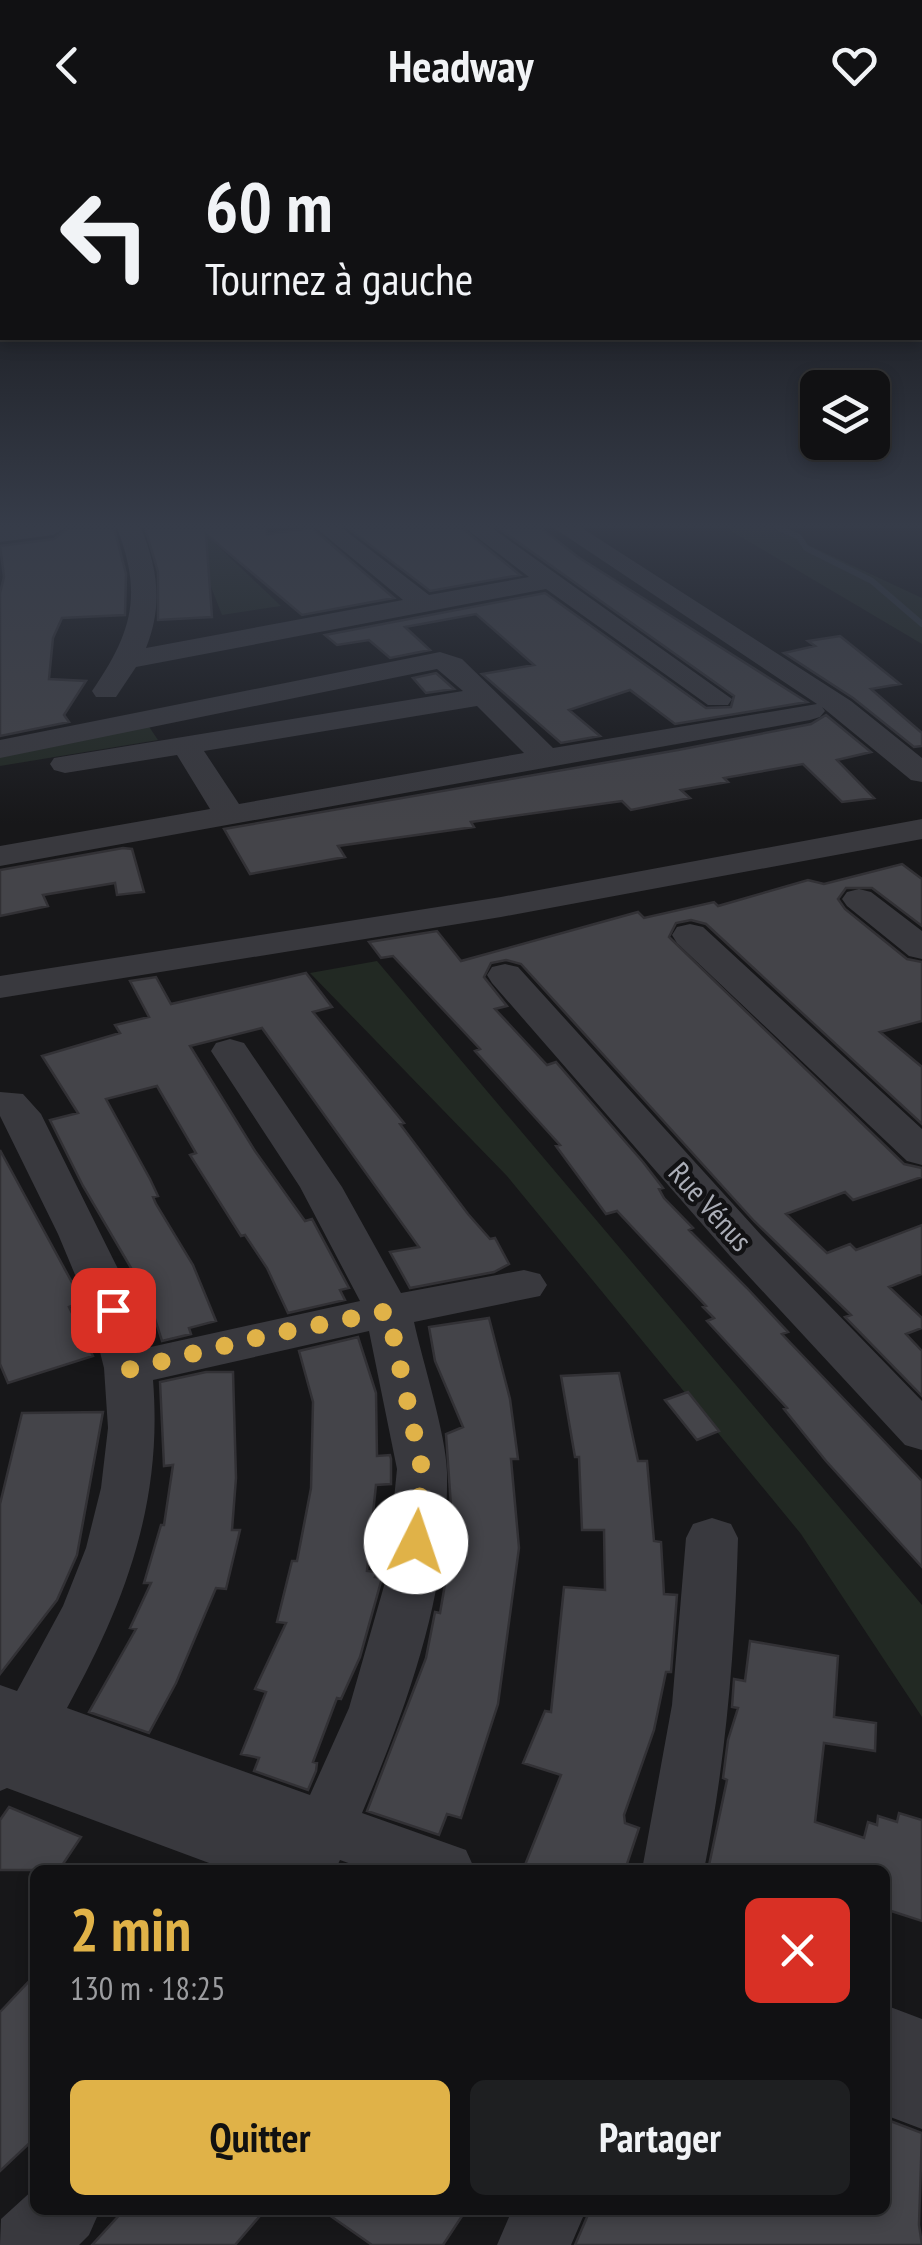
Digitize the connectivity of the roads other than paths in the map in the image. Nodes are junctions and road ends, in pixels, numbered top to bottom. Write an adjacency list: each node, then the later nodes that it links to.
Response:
1 (142, 627): 5 (street)
2 (308, 627): 5 (street)
3 (618, 627): 8 (street)
4 (717, 627): 13 (street)
5 (128, 660): 6 (street)
6 (106, 691)
7 (482, 696): 10 (street); 11 (street); 12 (street)
8 (718, 698)
9 (810, 711): 12 (street)
10 (185, 744): 14 (street); 15 (street)
11 (0, 749)
12 (548, 760): 15 (street)
13 (922, 773)
14 (0, 774)
15 (228, 813): 17 (street)
16 (922, 829): 22 (street)
17 (0, 856)
18 (860, 899): 20 (street)
19 (690, 935): 25 (street)
20 (922, 948)
21 (505, 974): 29 (street, Rue Vénus)
22 (0, 987)
23 (230, 1051): 27 (street)
24 (5, 1103): 28 (street)
25 (922, 1152)
26 (524, 1284): 27 (street)
27 (388, 1311): 28 (street); 32 (street)
28 (127, 1370): 31 (street)
29 (922, 1432)
30 (712, 1538): 34 (street)
31 (7, 1743): 32 (street)
32 (308, 1859): 33 (street)
33 (382, 1865)
34 (674, 1865)
35 (890, 2040): 36 (street)
36 (922, 2052)
37 (890, 2083): 38 (street)
38 (922, 2095)
39 (59, 2215): 41 (street)
40 (548, 2215): 42 (street)
41 (28, 2245)
42 (533, 2245)

